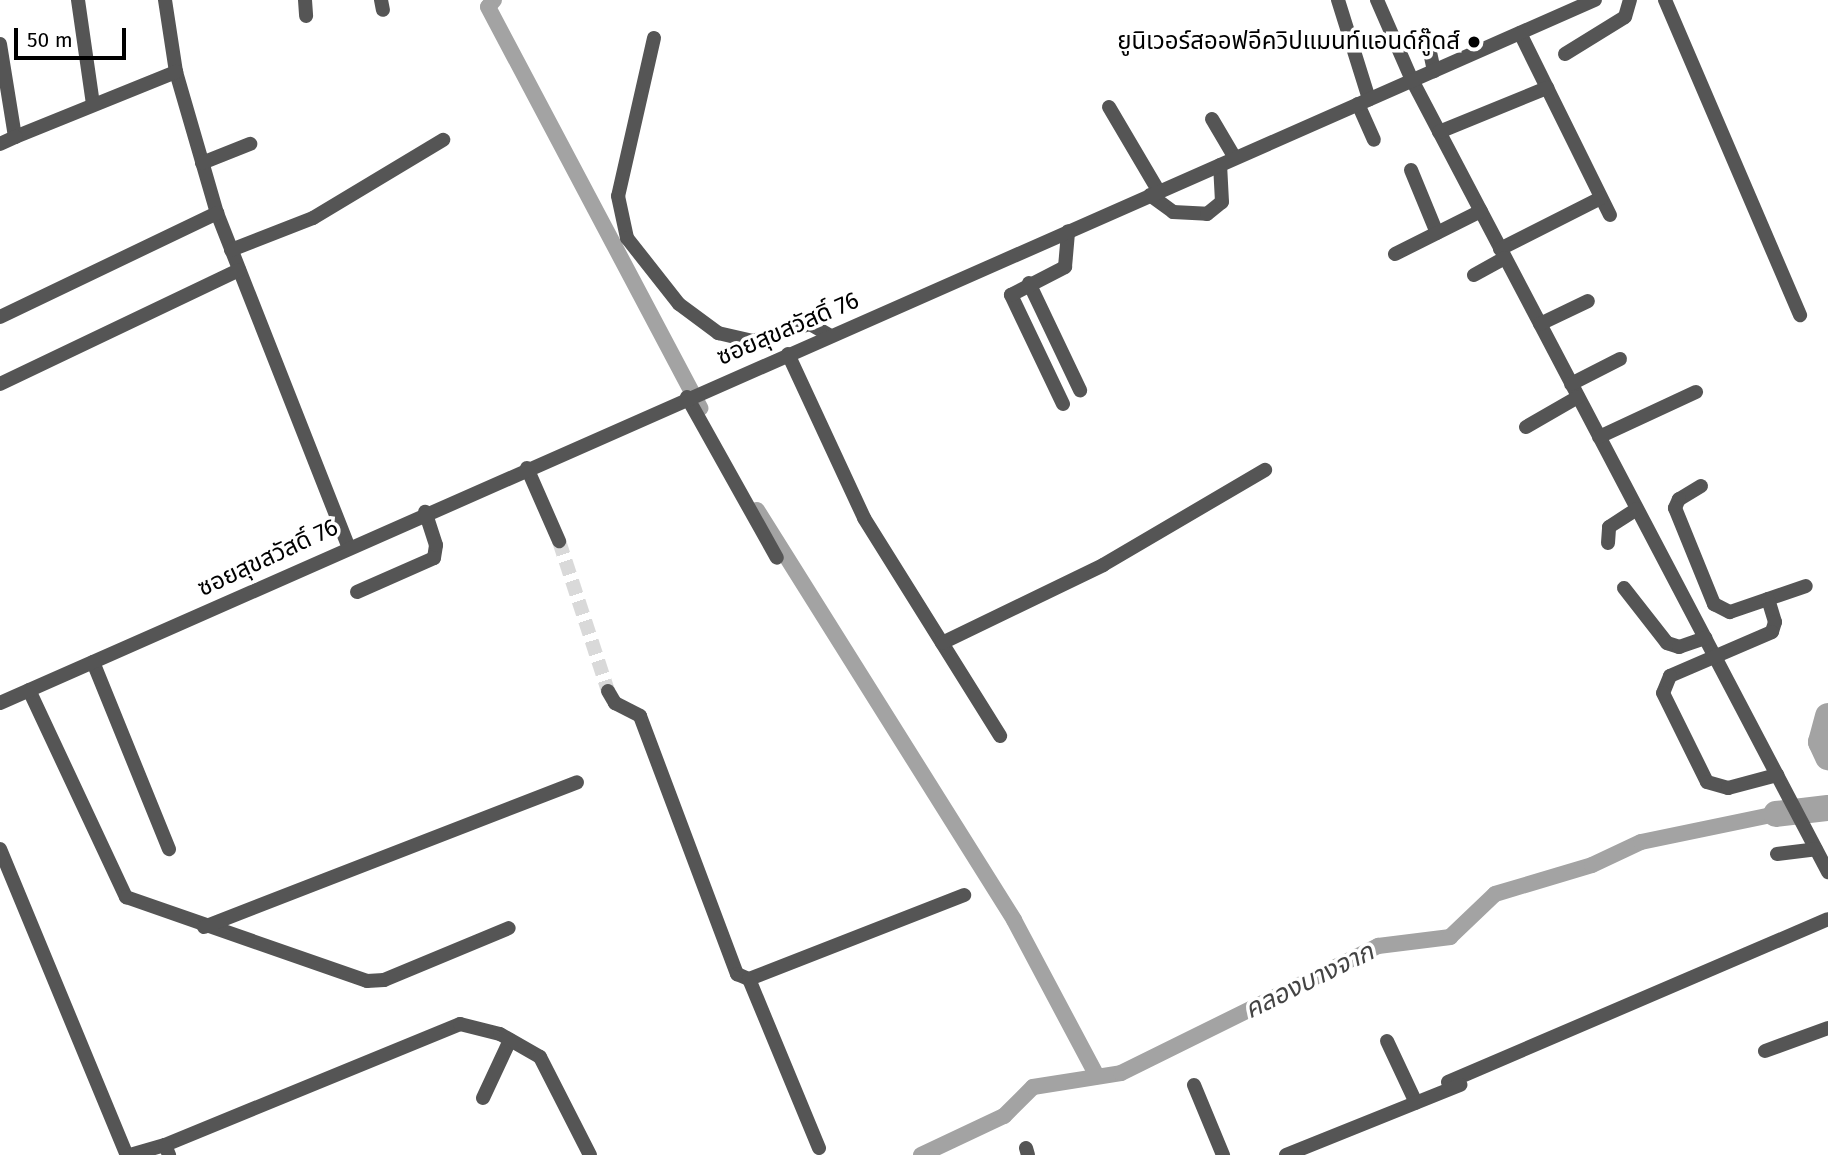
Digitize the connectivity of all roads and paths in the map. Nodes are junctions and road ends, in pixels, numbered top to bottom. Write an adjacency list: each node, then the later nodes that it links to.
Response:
1 (78, 0): 21 (street)
2 (165, 0): 17 (street)
3 (304, 0): 10 (street)
4 (1338, 0): 20 (street)
5 (1377, 0): 18 (street)
6 (1595, 0): 9 (street, ซอยสุขสวัสดิ์ 76)
7 (1630, 0): 15 (street)
8 (1665, 0): 48 (street)
9 (1578, 4): 11 (street, ซอยสุขสวัสดิ์ 76)
10 (306, 16)
11 (1520, 33): 16 (street, ซอยสุขสวัสดิ์ 76); 19 (street)
12 (654, 38): 51 (street)
13 (1427, 38): 16 (street)
14 (0, 44): 25 (street)
15 (1565, 54)
16 (1434, 71): 18 (street, ซอยสุขสวัสดิ์ 76)
17 (176, 72): 21 (street); 31 (street)
18 (1412, 80): 20 (street, ซอยสุขสวัสดิ์ 76); 24 (street)
19 (1547, 88): 24 (street); 35 (street)
20 (1364, 102): 27 (street); 30 (street, ซอยสุขสวัสดิ์ 76)
21 (93, 104): 25 (street)
22 (1109, 107): 34 (street)
23 (1213, 120): 30 (street)
24 (1439, 132): 36 (street)
25 (15, 136): 28 (street)
26 (443, 140): 41 (street)
27 (1374, 140)
28 (0, 144)
29 (250, 144): 31 (street)
30 (1235, 158): 32 (street, ซอยสุขสวัสดิ์ 76)
31 (202, 163): 37 (street)
32 (1220, 165): 34 (street, ซอยสุขสวัสดิ์ 76); 34 (street)
33 (1411, 170): 40 (street)
34 (1155, 194): 39 (street, ซอยสุขสวัสดิ์ 76)
35 (1601, 198): 38 (street); 42 (street)
36 (1480, 211): 40 (street); 42 (street)
37 (217, 213): 41 (street); 49 (street)
38 (1609, 215)
39 (1069, 231): 46 (street); 51 (street, ซอยสุขสวัสดิ์ 76)
40 (1437, 233): 43 (street)
41 (231, 250): 44 (street)
42 (1502, 253): 45 (street); 50 (street)
43 (1395, 254)
44 (239, 270): 54 (street); 69 (street)
45 (1474, 275)
46 (1029, 283): 55 (street); 59 (street)
47 (1588, 300): 50 (street)
48 (1800, 315)
49 (0, 317)
50 (1540, 324): 56 (street)
51 (829, 335): 52 (street, ซอยสุขสวัสดิ์ 76)
52 (788, 354): 58 (street, ซอยสุขสวัสดิ์ 76); 76 (street)
53 (1620, 359): 56 (street)
54 (0, 384)
55 (1080, 390)
56 (1575, 390): 60 (street); 61 (street)
57 (1696, 392): 61 (street)
58 (689, 397): 62 (street, ซอยสุขสวัสดิ์ 76); 70 (street)
59 (1063, 404)
60 (1526, 427)
61 (1599, 437): 65 (street)
62 (527, 468): 66 (street, ซอยสุขสวัสดิ์ 76); 67 (street)
63 (1265, 470): 76 (street)
64 (1701, 486): 74 (street)
65 (1637, 509): 68 (street); 75 (street)
66 (425, 512): 69 (street, ซอยสุขสวัสดิ์ 76); 73 (street)
67 (559, 541)
68 (1608, 542)
69 (348, 546): 78 (street, ซอยสุขสวัสดิ์ 76)
70 (777, 558)
71 (1806, 586): 74 (street)
72 (1625, 587): 75 (street)
73 (358, 592)
74 (1768, 599): 77 (street)
75 (1705, 638): 77 (street)
76 (942, 643): 82 (street)
77 (1717, 660): 83 (street); 83 (street)
78 (93, 662): 79 (street, ซอยสุขสวัสดิ์ 76); 86 (street)
79 (29, 691): 81 (street, ซอยสุขสวัสดิ์ 76); 92 (street)
80 (608, 691): 94 (street)
81 (0, 703)
82 (1000, 736)
83 (1777, 775): 87 (street)
84 (577, 782): 92 (street)
85 (0, 849): 106 (street)
86 (169, 849)
87 (1816, 849): 88 (street); 89 (street)
88 (1777, 854)
89 (1828, 872)
90 (964, 895): 94 (street)
91 (1828, 919): 100 (street)
92 (204, 927): 93 (street)
93 (509, 928)
94 (749, 979): 104 (street)
95 (1828, 1028): 98 (street)
96 (510, 1040): 102 (street); 105 (street); 107 (street)
97 (1387, 1041): 103 (street)
98 (1765, 1051)
99 (1529, 1056): 103 (street)
100 (1448, 1082)
101 (1194, 1085): 108 (street)
102 (484, 1098)
103 (1416, 1103): 109 (street)
104 (819, 1148)
105 (167, 1150): 106 (street)
106 (128, 1155)
107 (590, 1155)
108 (1223, 1155)
109 (1286, 1155)

